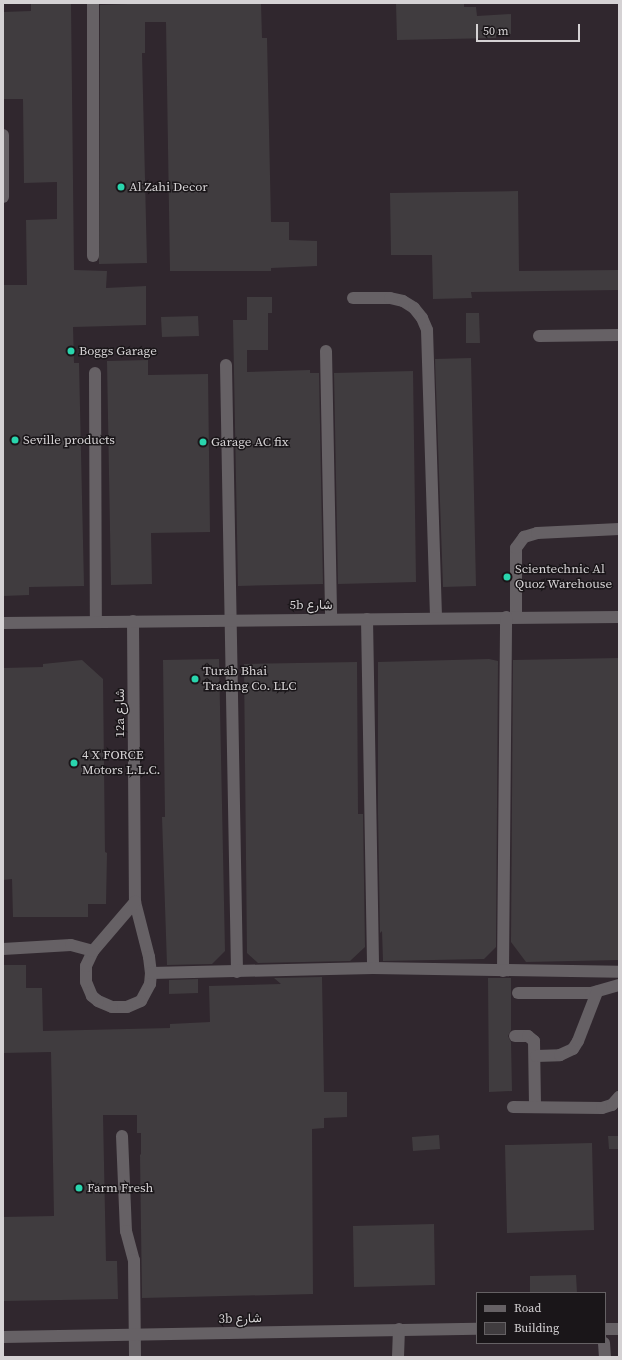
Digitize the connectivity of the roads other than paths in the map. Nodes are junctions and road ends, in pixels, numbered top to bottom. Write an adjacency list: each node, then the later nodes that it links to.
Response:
1 (94, 3): 4 (street)
2 (3, 135): 3 (street)
3 (3, 197)
4 (94, 256)
5 (353, 298): 14 (street)
6 (619, 335): 7 (street)
7 (539, 336)
8 (326, 351): 15 (street)
9 (226, 365): 17 (street)
10 (95, 373): 18 (street)
11 (619, 529): 12 (street)
12 (511, 617): 13 (street, 5b شارع); 14 (street, 5b شارع); 25 (street)
13 (619, 617)
14 (436, 618): 16 (street, 5b شارع)
15 (331, 619): 16 (street, 5b شارع); 17 (street, 5b شارع)
16 (367, 619): 24 (street)
17 (232, 620): 19 (street, 5b شارع); 26 (street)
18 (96, 621): 19 (street, 5b شارع); 20 (street, 5b شارع)
19 (133, 621): 21 (street, 12a شارع)
20 (3, 623)
21 (135, 902): 23 (street, 12a شارع); 28 (street, 12a شارع)
22 (3, 949): 23 (street)
23 (94, 951): 28 (street, 12a شارع)
24 (373, 968): 25 (street); 26 (street)
25 (503, 971): 27 (street)
26 (237, 972): 28 (street)
27 (619, 972)
28 (151, 973)
29 (619, 985): 30 (street)
30 (597, 992): 31 (street); 33 (street)
31 (518, 993)
32 (515, 1036): 33 (street)
33 (536, 1056): 36 (street)
34 (619, 1097): 36 (street)
35 (513, 1107): 36 (street)
36 (535, 1107)
37 (122, 1136): 42 (street)
38 (399, 1329): 39 (street, 3b شارع); 42 (street, 3b شارع); 46 (street)
39 (476, 1329)
40 (606, 1329): 41 (street)
41 (619, 1329)
42 (135, 1335): 43 (street, 3b شارع); 45 (street)
43 (3, 1337)
44 (604, 1344): 47 (street)
45 (135, 1357)
46 (398, 1357)
47 (605, 1357)

